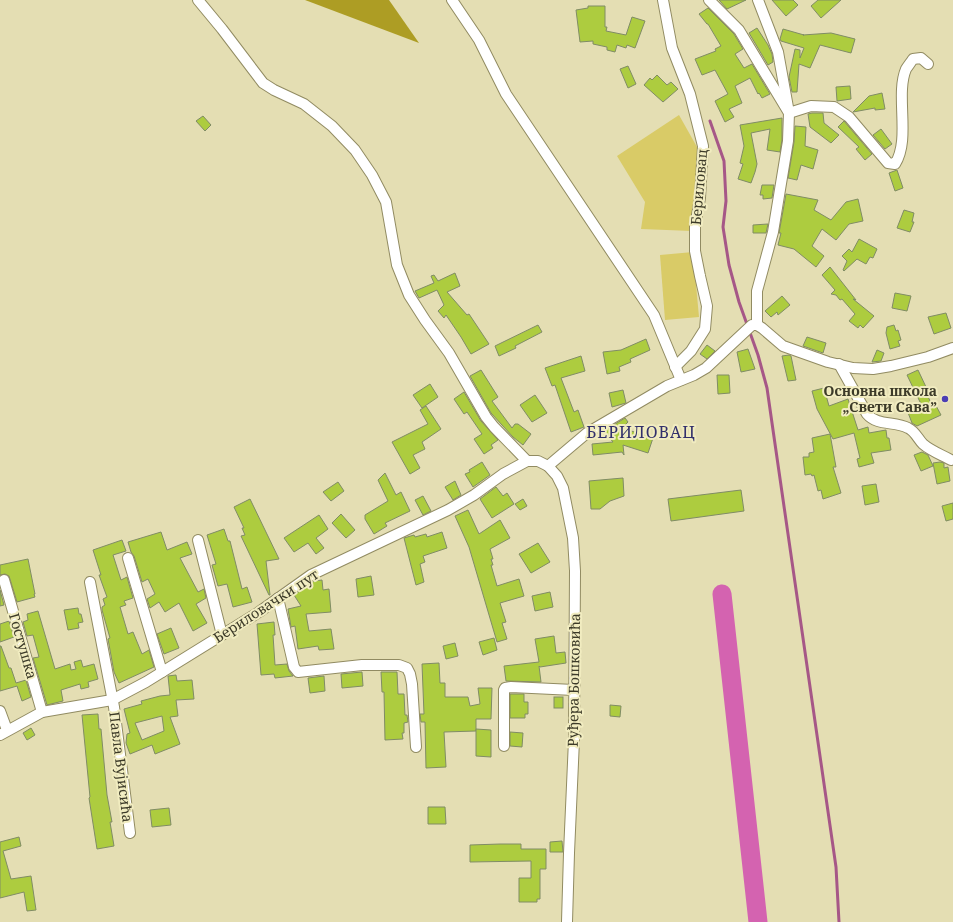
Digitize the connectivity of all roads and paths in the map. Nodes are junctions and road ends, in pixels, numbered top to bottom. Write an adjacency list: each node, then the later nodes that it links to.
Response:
1 (198, 0): 14 (street)
2 (452, 0): 11 (street)
3 (663, 0): 11 (street, Бериловац)
4 (709, 0): 7 (street)
5 (758, 0): 7 (street)
6 (928, 64): 7 (street)
7 (789, 113): 8 (street)
8 (751, 328): 10 (street); 12 (street)
9 (953, 348): 10 (street)
10 (839, 364): 13 (street)
11 (676, 367): 12 (street)
12 (681, 380): 15 (street)
13 (951, 460)
14 (527, 461): 15 (street); 20 (street, Бериловачки пут)
15 (548, 466): 23 (street, Руђера Бошковића)
16 (198, 540): 21 (street)
17 (128, 558): 22 (street)
18 (4, 580): 26 (street, Гостушка)
19 (90, 582): 24 (street, Павла Вујисића)
20 (278, 598): 21 (street, Бериловачки пут); 29 (street)
21 (222, 635): 22 (street, Бериловачки пут)
22 (162, 672): 24 (street, Бериловачки пут)
23 (574, 690): 28 (street); 31 (street, Руђера Бошковића)
24 (112, 700): 26 (street, Бериловачки пут); 30 (street, Павла Вујисића)
25 (0, 711): 27 (street)
26 (42, 712): 27 (street, Бериловачки пут)
27 (4, 733)
28 (504, 746)
29 (416, 747)
30 (130, 833)
31 (567, 922)

